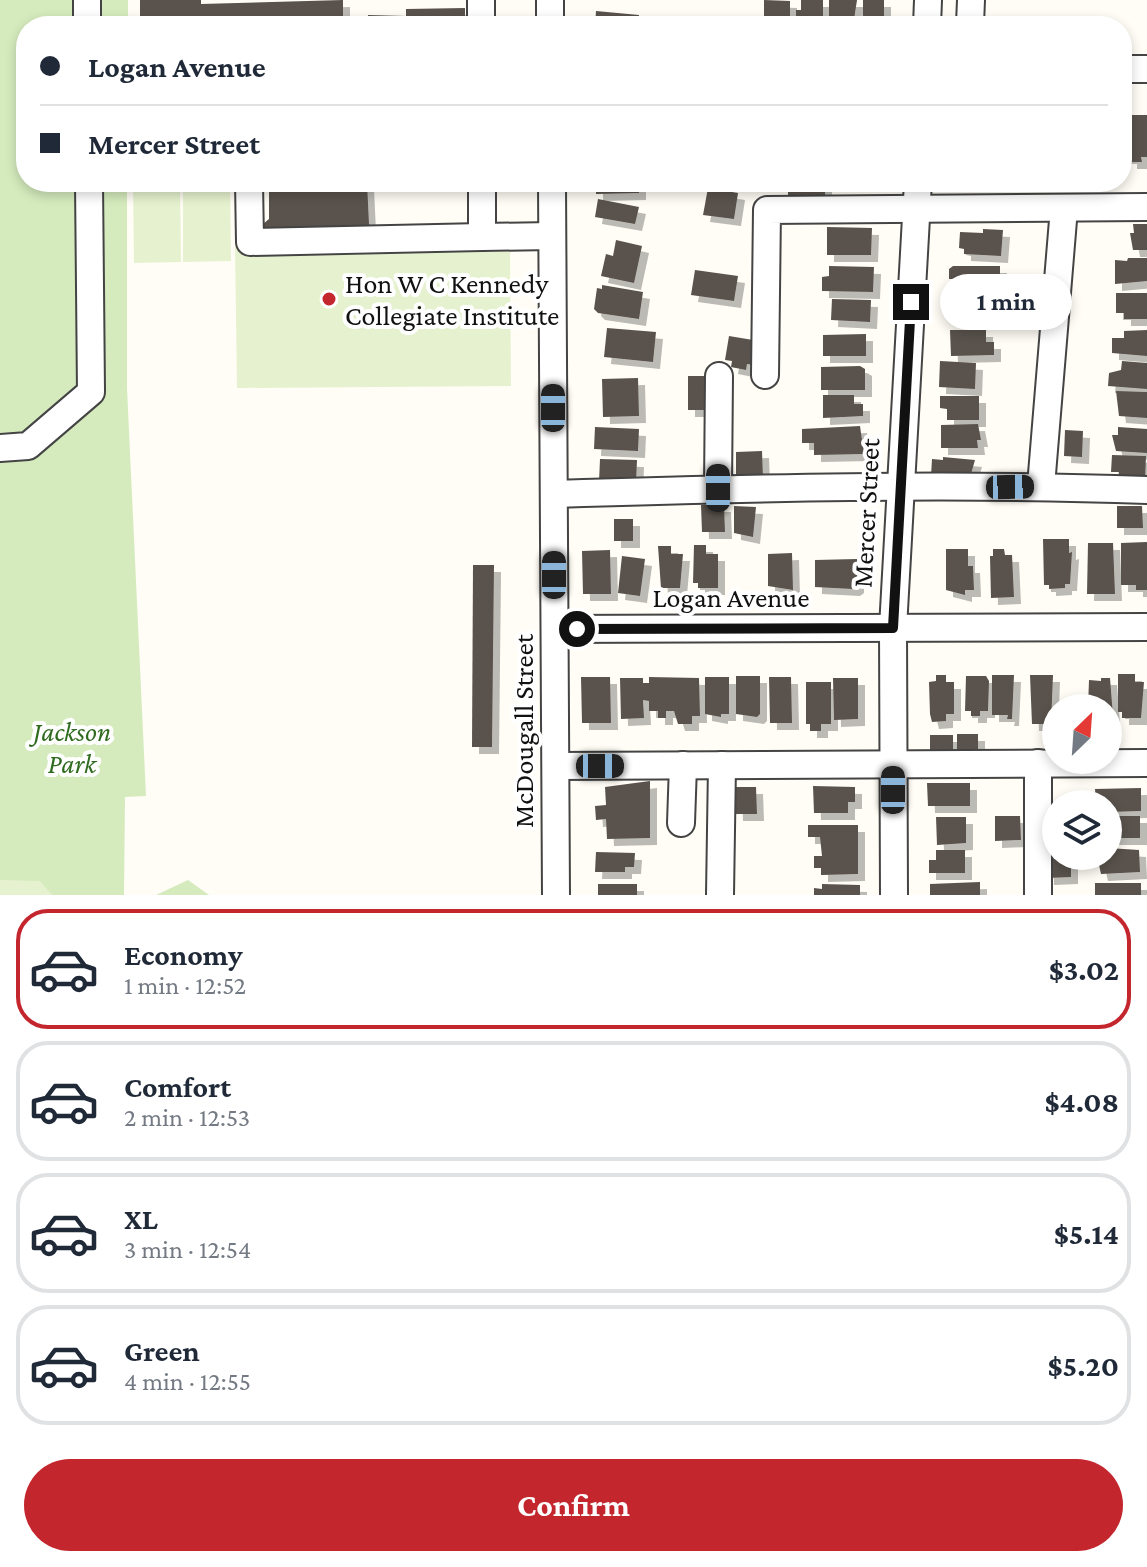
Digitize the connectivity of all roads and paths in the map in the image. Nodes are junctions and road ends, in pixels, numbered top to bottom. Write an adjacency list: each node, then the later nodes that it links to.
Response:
1 (89, 192): 13 (street)
2 (249, 192): 10 (street)
3 (482, 192): 10 (street)
4 (552, 192): 9 (street, McDougall Street)
5 (918, 192): 8 (street, Mercer Street)
6 (1147, 207): 7 (street)
7 (1064, 208): 8 (street); 14 (street)
8 (917, 209): 11 (street); 16 (street, Mercer Street)
9 (552, 236): 10 (street); 18 (street, McDougall Street)
10 (482, 237)
11 (765, 375)
12 (719, 376): 15 (street)
13 (0, 448)
14 (1041, 486): 16 (street); 17 (street)
15 (718, 488): 16 (street); 18 (street)
16 (899, 489): 20 (street, Mercer Street)
17 (1147, 490)
18 (554, 494): 21 (street, McDougall Street)
19 (1147, 627): 20 (street, Logan Avenue)
20 (893, 628): 21 (street, Logan Avenue); 24 (street, Mercer Street)
21 (555, 629): 27 (street, McDougall Street)
22 (1038, 763): 23 (street); 24 (street); 32 (street)
23 (1147, 763)
24 (893, 764): 26 (street); 31 (street, Mercer Street)
25 (683, 765): 26 (street); 27 (street); 28 (street)
26 (722, 765): 30 (street)
27 (556, 766): 29 (street, McDougall Street)
28 (681, 823)
29 (556, 895)
30 (720, 895)
31 (894, 895)
32 (1038, 895)

